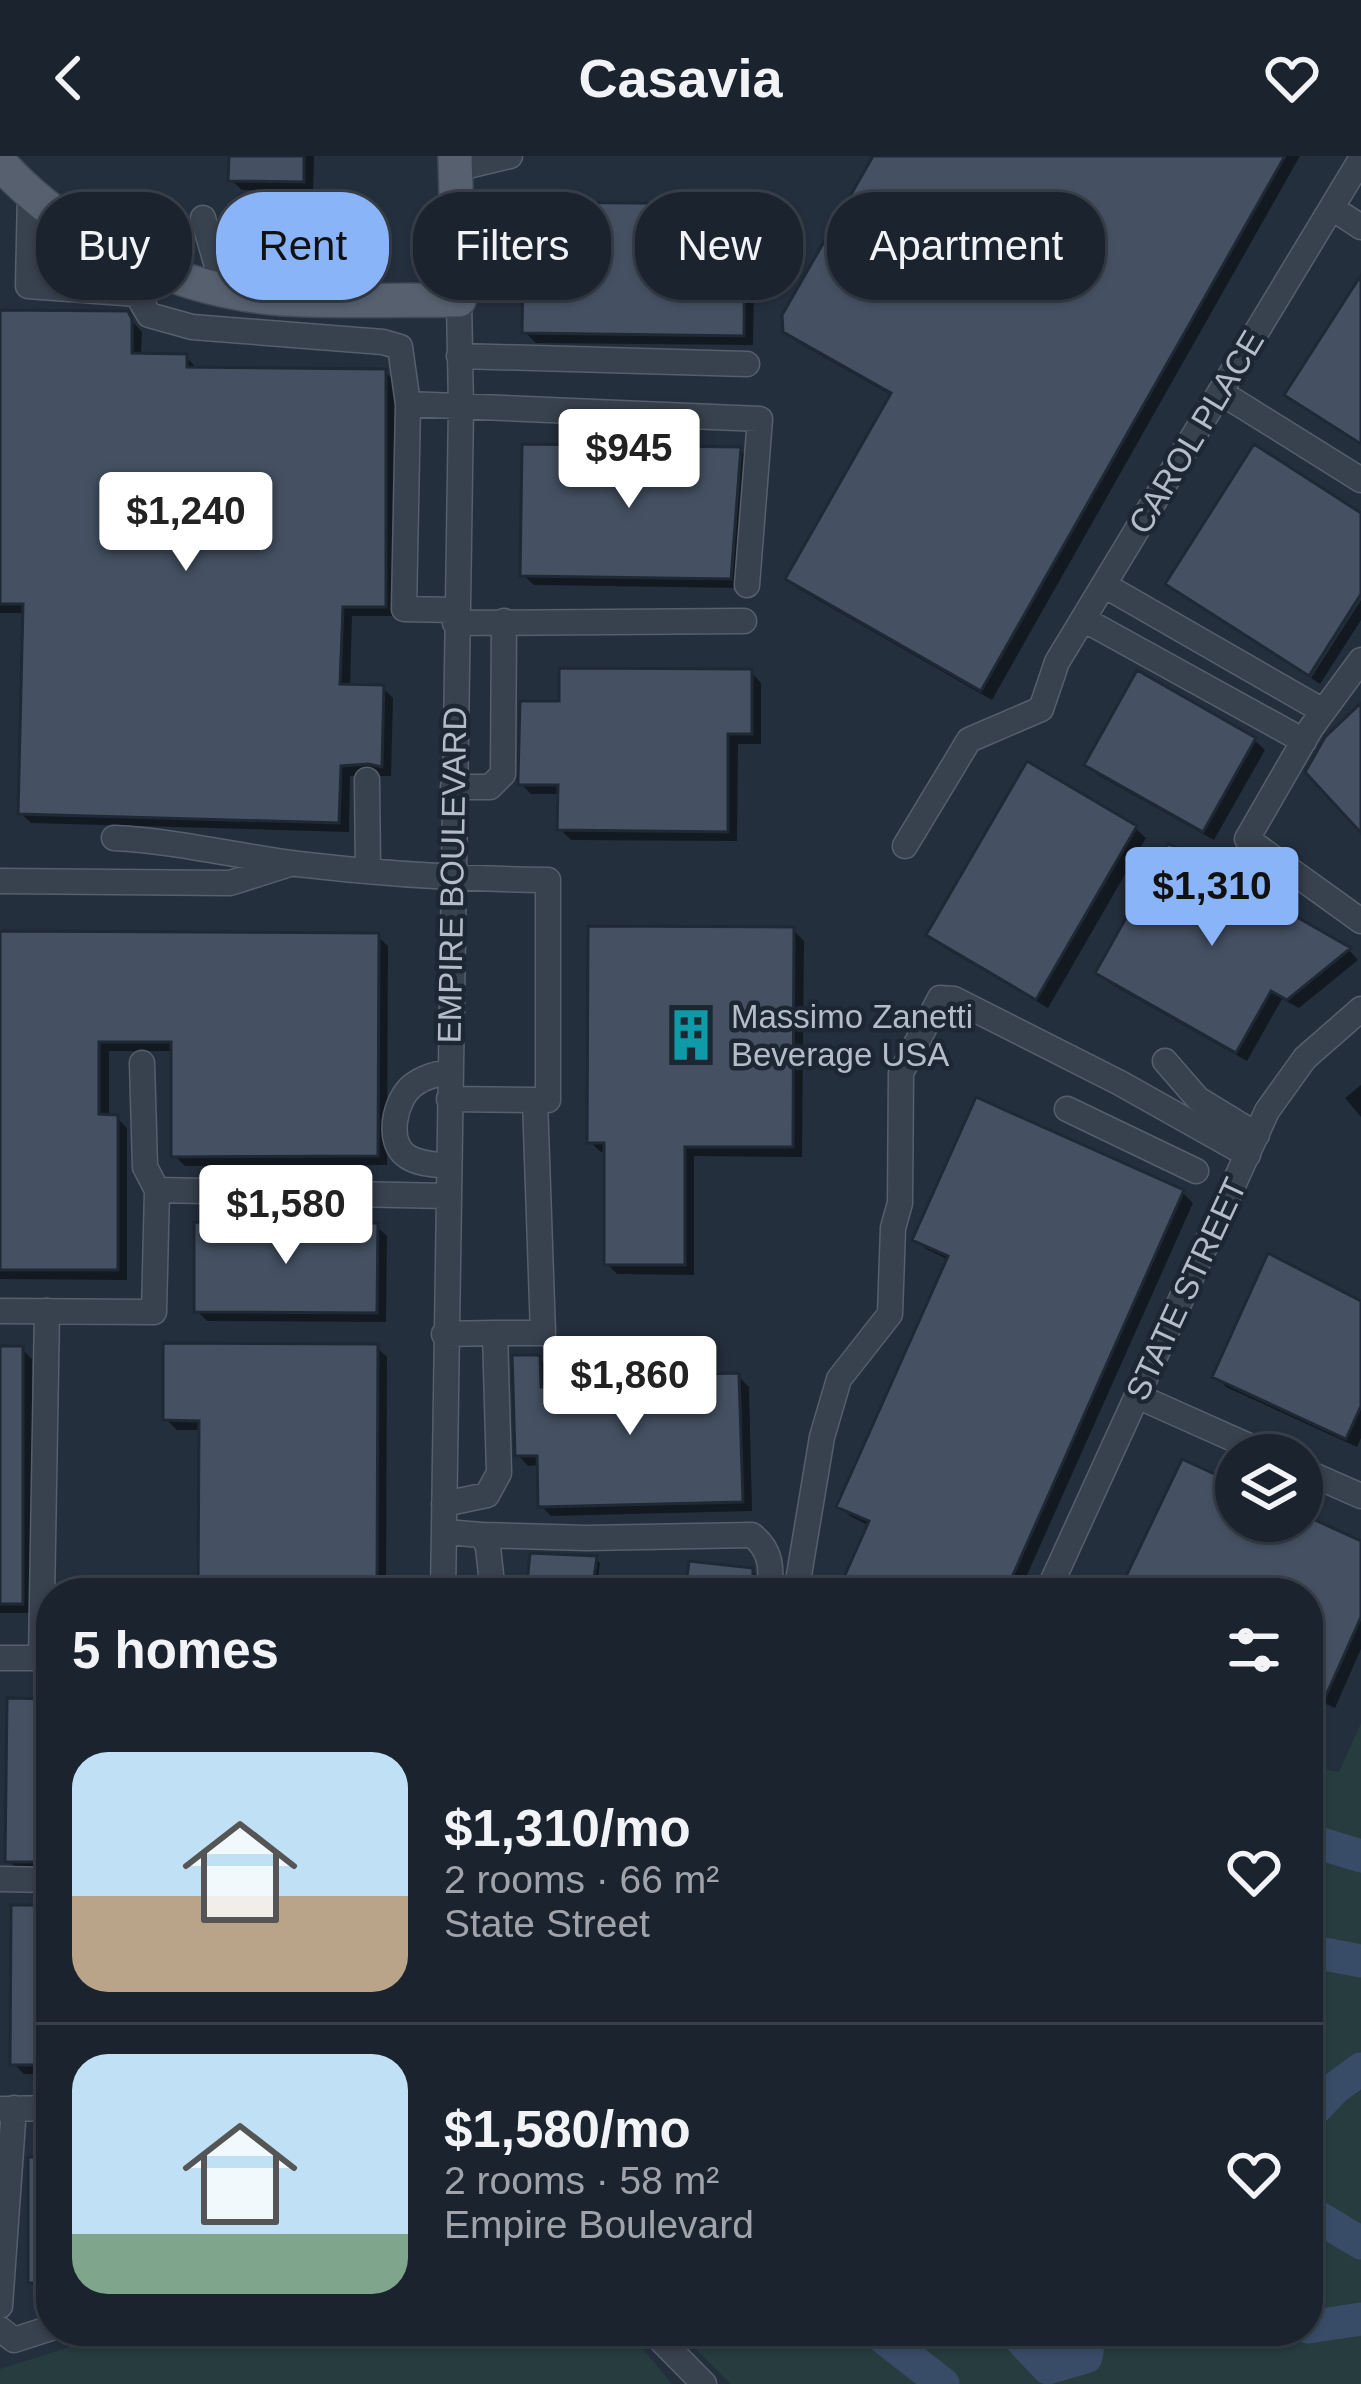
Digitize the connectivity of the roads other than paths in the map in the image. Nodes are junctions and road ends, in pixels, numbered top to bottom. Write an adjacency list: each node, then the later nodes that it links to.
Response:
1 (510, 156): 3 (street)
2 (1361, 159): 8 (street, CAROL PLACE)
3 (455, 162): 5 (main road, EMPIRE BOULEVARD)
4 (0, 163): 6 (main road)
5 (456, 192)
6 (30, 193): 7 (main road); 14 (street)
7 (36, 198)
8 (1331, 208): 10 (street); 17 (street, CAROL PLACE)
9 (203, 218): 11 (street)
10 (1361, 227)
11 (216, 263)
12 (146, 300): 14 (street)
13 (459, 300): 15 (street, EMPIRE BOULEVARD)
14 (143, 304): 18 (street)
15 (459, 356): 16 (street); 19 (street, EMPIRE BOULEVARD)
16 (747, 364)
17 (1220, 392): 20 (street); 21 (street, CAROL PLACE)
18 (408, 404): 19 (street); 24 (street)
19 (460, 407): 22 (street); 24 (street, EMPIRE BOULEVARD)
20 (1361, 480)
21 (1104, 585): 23 (street); 25 (street, CAROL PLACE)
22 (747, 586)
23 (1159, 616): 28 (street); 30 (street)
24 (456, 617): 26 (street); 33 (street, EMPIRE BOULEVARD)
25 (1083, 619): 28 (street); 35 (street, CAROL PLACE)
26 (504, 621): 27 (street); 33 (street)
27 (744, 621)
28 (1141, 651): 31 (street)
29 (1361, 660): 30 (street)
30 (1323, 711): 31 (street)
31 (1304, 741): 40 (street)
32 (367, 780): 37 (street)
33 (453, 788): 38 (street, EMPIRE BOULEVARD)
34 (114, 838): 36 (street)
35 (905, 846)
36 (293, 863): 37 (street); 39 (street)
37 (368, 871): 38 (street)
38 (452, 880): 44 (street, EMPIRE BOULEVARD); 46 (street)
39 (0, 881)
40 (1361, 921)
41 (1361, 1010): 49 (street, STATE STREET)
42 (1166, 1060): 49 (street)
43 (142, 1064): 53 (street)
44 (449, 1071): 45 (street, EMPIRE BOULEVARD); 51 (street)
45 (449, 1099): 46 (street); 51 (street, EMPIRE BOULEVARD)
46 (535, 1100): 57 (street)
47 (1067, 1109): 50 (street)
48 (1176, 1114): 49 (street); 50 (street); 70 (street)
49 (1252, 1145): 59 (street, STATE STREET)
50 (1160, 1153): 52 (street)
51 (447, 1166): 54 (street, EMPIRE BOULEVARD)
52 (1196, 1171)
53 (157, 1190): 54 (street); 56 (street)
54 (447, 1196): 58 (street, EMPIRE BOULEVARD)
55 (0, 1311): 56 (street)
56 (47, 1311): 66 (street)
57 (496, 1333): 58 (street); 63 (street)
58 (444, 1334): 63 (street, EMPIRE BOULEVARD)
59 (1137, 1396): 60 (street); 71 (street, STATE STREET)
60 (1222, 1434)
61 (1323, 1479): 62 (street)
62 (1361, 1496)
63 (444, 1504): 64 (street, EMPIRE BOULEVARD)
64 (445, 1532): 65 (street); 67 (street, EMPIRE BOULEVARD)
65 (482, 1535): 68 (street); 69 (street)
66 (46, 1578)
67 (443, 1578)
68 (493, 1578)
69 (770, 1578)
70 (798, 1578)
71 (1055, 1578)
72 (0, 1658): 73 (street)
73 (36, 1658)
74 (0, 1879): 75 (street)
75 (36, 1880)
76 (7, 2109): 77 (street)
77 (0, 2306)
78 (0, 2329): 79 (street)
79 (36, 2332)
80 (667, 2346): 81 (street)
81 (704, 2384)

